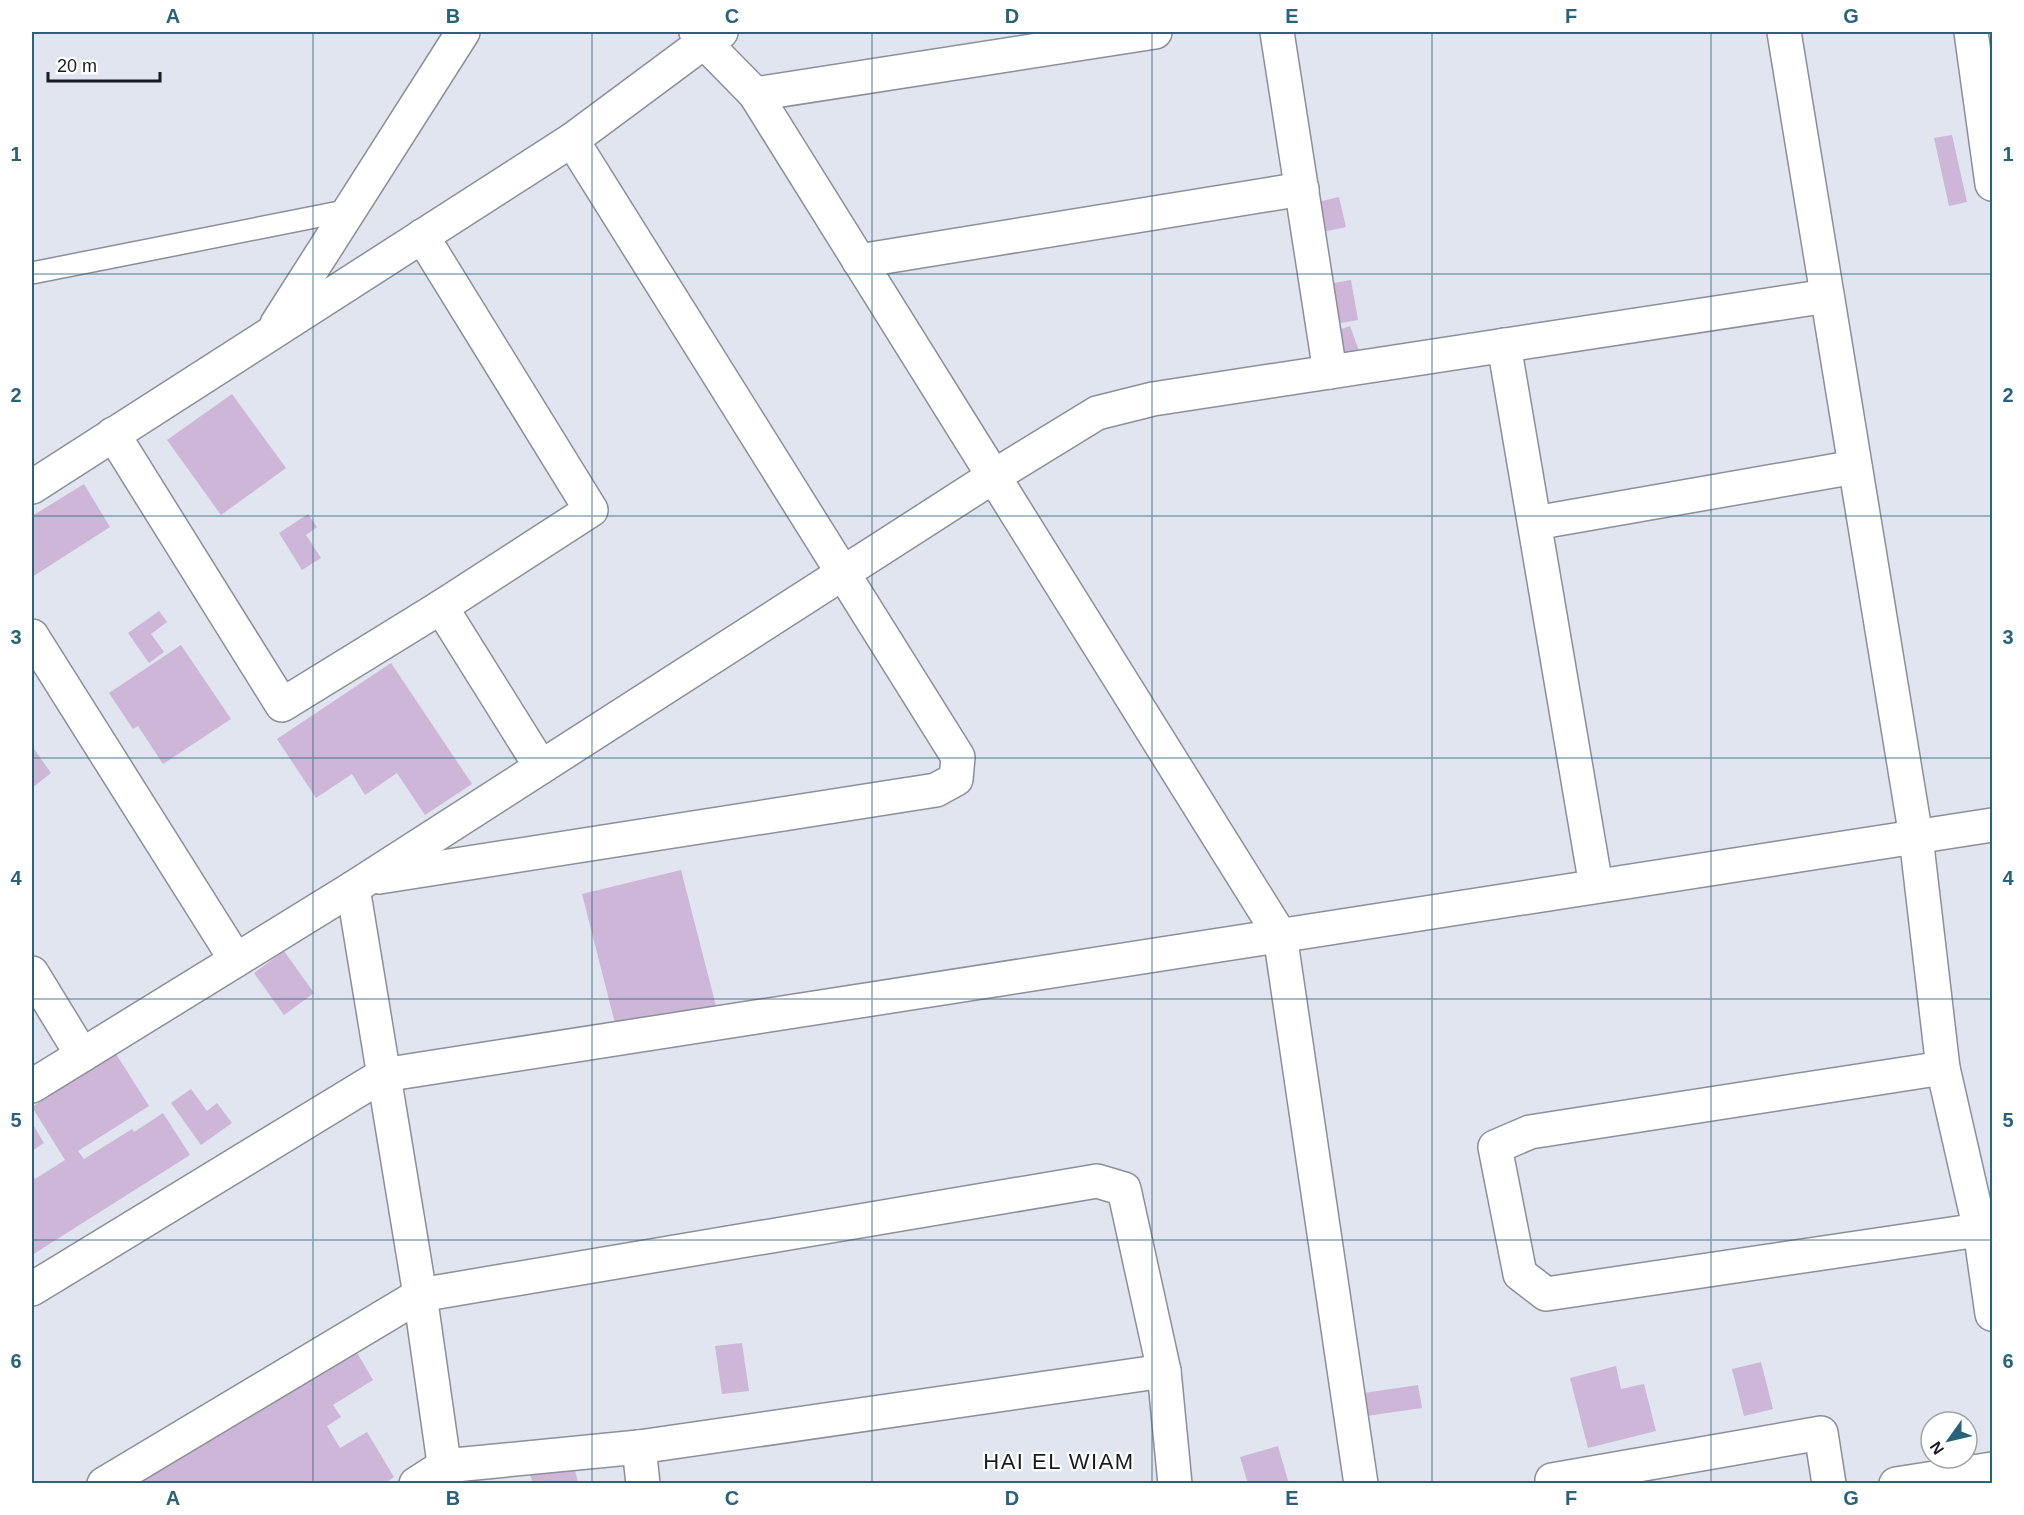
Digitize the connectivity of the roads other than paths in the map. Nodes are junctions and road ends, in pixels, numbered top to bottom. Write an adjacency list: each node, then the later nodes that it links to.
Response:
1 (463, 32): 11 (street)
2 (1155, 32): 7 (street)
3 (1277, 32): 10 (street)
4 (1784, 32): 15 (street)
5 (1971, 32): 9 (street)
6 (707, 35): 7 (street); 8 (street)
7 (755, 94): 13 (street)
8 (572, 140): 12 (street); 24 (street)
9 (1992, 184)
10 (1302, 189): 13 (street); 18 (street)
11 (350, 210): 14 (lane); 16 (street)
12 (422, 236): 16 (street); 25 (street)
13 (860, 261): 21 (street)
14 (32, 273)
15 (1827, 296): 17 (street); 20 (street)
16 (272, 332): 19 (street)
17 (1504, 345): 18 (street); 23 (street)
18 (1330, 372): 21 (street)
19 (113, 434): 22 (street); 25 (street)
20 (1856, 467): 23 (street); 29 (street)
21 (994, 476): 24 (street); 32 (street)
22 (32, 487)
23 (1534, 524): 31 (street)
24 (843, 573): 27 (street); 30 (street)
25 (441, 607): 27 (street)
26 (32, 636): 33 (street)
27 (541, 767): 30 (street)
28 (1992, 825): 29 (street)
29 (1916, 837): 31 (street); 36 (street)
30 (361, 883): 33 (street); 37 (street)
31 (1596, 886): 32 (street)
32 (1280, 935): 37 (street); 51 (street)
33 (236, 960): 35 (street)
34 (32, 973): 35 (street)
35 (82, 1055): 38 (street)
36 (1943, 1068): 39 (street); 39 (street)
37 (383, 1075): 40 (street); 41 (street)
38 (32, 1086)
39 (1986, 1229): 42 (street)
40 (32, 1289)
41 (420, 1295): 43 (street); 46 (street); 47 (street)
42 (1992, 1314)
43 (1164, 1371): 44 (street); 50 (street)
44 (639, 1447): 46 (street); 49 (street)
45 (1992, 1469): 54 (street)
46 (446, 1475): 48 (street)
47 (104, 1484)
48 (416, 1484)
49 (643, 1484)
50 (1175, 1484)
51 (1361, 1484)
52 (1553, 1484): 53 (street)
53 (1829, 1484)
54 (1896, 1484)

